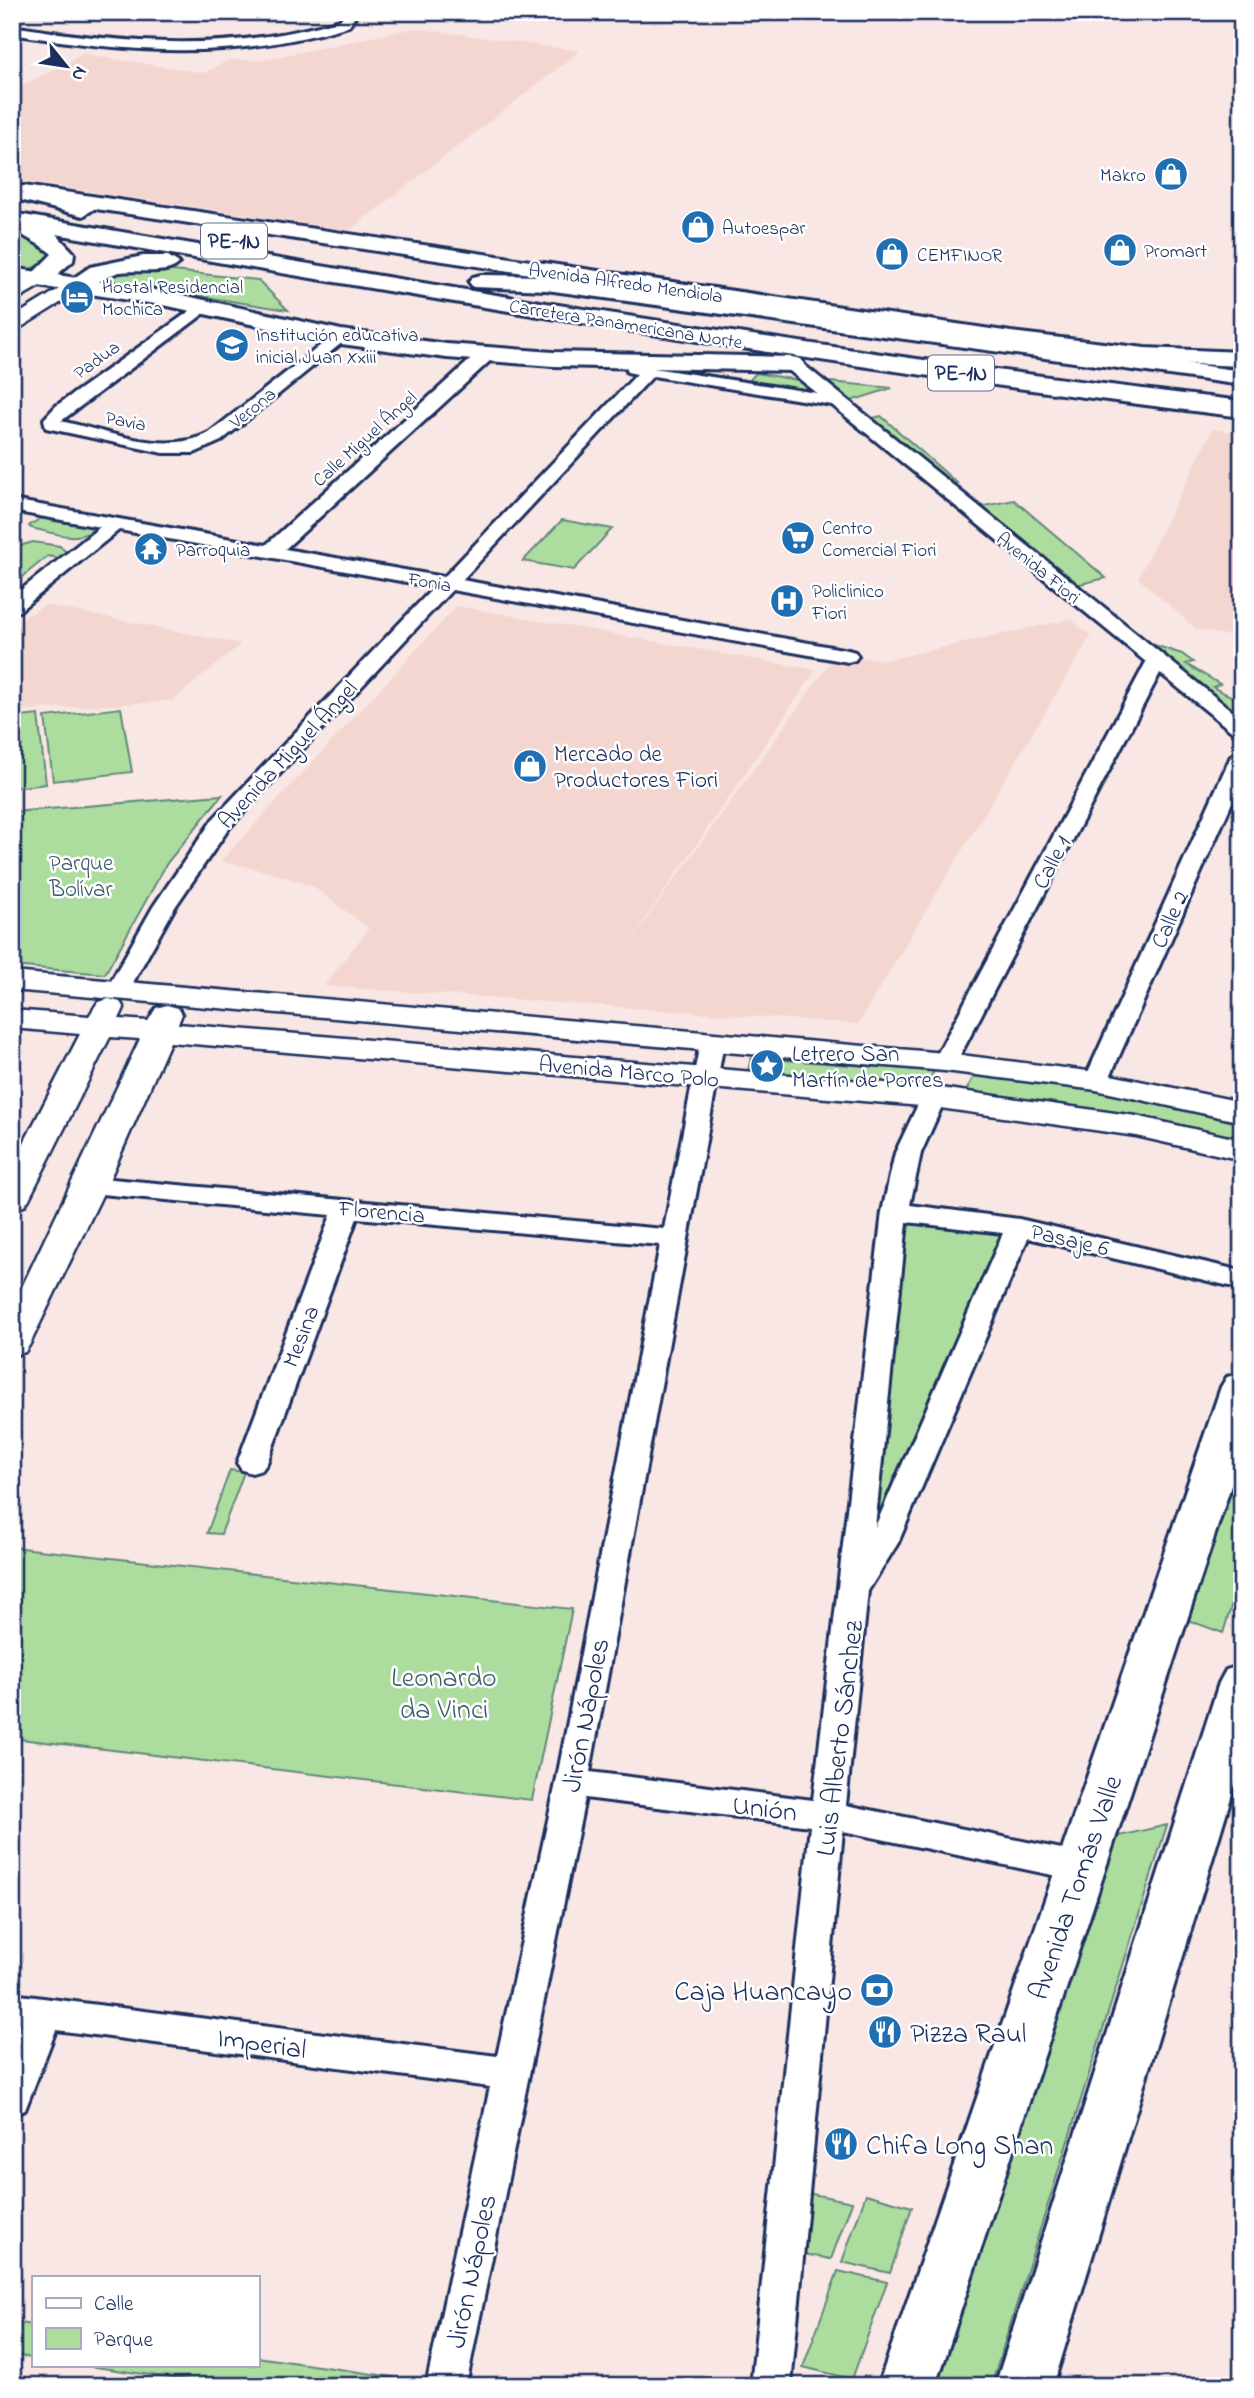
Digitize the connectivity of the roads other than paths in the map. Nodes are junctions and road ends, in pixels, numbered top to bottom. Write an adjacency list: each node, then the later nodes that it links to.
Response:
1 (352, 12): 2 (street)
2 (12, 30)
3 (12, 191): 6 (main road); 18 (main road, Avenida Alfredo Mendiola)
4 (12, 207): 6 (main road, Carretera Panamericana Norte / PE-1N)
5 (12, 221): 7 (main road, Carretera Panamericana Norte / PE-1N); 9 (main road)
6 (170, 230): 11 (main road, Carretera Panamericana Norte / PE-1N)
7 (298, 270): 10 (main road, Carretera Panamericana Norte / PE-1N); 12 (main road)
8 (12, 275): 9 (main road)
9 (38, 279): 12 (main road); 13 (street)
10 (354, 279): 15 (main road, Carretera Panamericana Norte / PE-1N); 22 (main road)
11 (454, 281): 15 (main road, Carretera Panamericana Norte / PE-1N); 18 (main road)
12 (77, 284): 14 (main road); 16 (street)
13 (12, 296)
14 (204, 306): 17 (main road); 28 (street, Padua)
15 (686, 326): 25 (main road, Carretera Panamericana Norte / PE-1N); 27 (main road, Carretera Panamericana Norte / PE-1N)
16 (12, 327)
17 (341, 337): 19 (main road); 30 (street, Verona)
18 (1008, 343): 20 (main road, Avenida Alfredo Mendiola); 24 (main road)
19 (486, 355): 21 (main road); 33 (street, Calle Miguel Ángel)
20 (1242, 359)
21 (586, 360): 22 (main road); 23 (street, Avenida Fiori)
22 (792, 364): 26 (street, Avenida Fiori); 29 (main road)
23 (649, 371): 26 (street, Avenida Fiori); 34 (street, Avenida Miguel Ángel)
24 (1242, 378)
25 (1242, 394)
26 (838, 402): 37 (street, Avenida Fiori)
27 (1242, 409)
28 (52, 424): 30 (street, Pavia)
29 (1242, 424)
30 (194, 448)
31 (12, 505): 32 (street, Fonia)
32 (115, 524): 33 (street, Fonia); 35 (street)
33 (270, 552): 34 (street, Fonia)
34 (446, 584): 36 (street, Fonia); 41 (street, Avenida Miguel Ángel)
35 (12, 607)
36 (848, 656)
37 (1156, 661): 38 (street, Avenida Fiori); 53 (street, Calle 1)
38 (1242, 730)
39 (1242, 756): 55 (street, Calle 2)
40 (12, 981): 41 (street, Avenida Marco Polo)
41 (118, 989): 42 (street, Avenida Marco Polo); 46 (street, Avenida Miguel Ángel)
42 (177, 996): 43 (street, Avenida Marco Polo); 48 (street)
43 (347, 1013): 45 (street, Avenida Marco Polo); 50 (street)
44 (12, 1019): 46 (street, Avenida Marco Polo)
45 (432, 1020): 47 (street, Avenida Marco Polo); 51 (street)
46 (99, 1026): 48 (street, Avenida Marco Polo); 60 (street, Avenida Miguel Ángel)
47 (524, 1027): 49 (street, Avenida Marco Polo); 52 (street)
48 (158, 1031): 50 (street, Avenida Marco Polo); 59 (street)
49 (712, 1042): 53 (street, Avenida Marco Polo); 54 (street, Jirón Nápoles)
50 (335, 1046): 51 (street, Avenida Marco Polo)
51 (422, 1053): 52 (street, Avenida Marco Polo)
52 (515, 1061): 54 (street, Avenida Marco Polo)
53 (945, 1062): 55 (street, Avenida Marco Polo)
54 (705, 1077): 56 (street, Avenida Marco Polo); 64 (street, Jirón Nápoles)
55 (1096, 1081): 57 (street, Avenida Marco Polo)
56 (933, 1097): 58 (street, Avenida Marco Polo); 62 (street, Luis Alberto Sánchez)
57 (1242, 1112)
58 (1242, 1150)
59 (90, 1185): 61 (street, Florencia); 66 (street)
60 (15, 1186)
61 (347, 1208): 64 (street, Florencia); 68 (street, Mesina)
62 (895, 1212): 63 (street, Pasaje 6); 69 (street, Luis Alberto Sánchez)
63 (1019, 1227): 65 (street, Pasaje 6); 69 (street)
64 (674, 1238): 71 (street, Jirón Nápoles)
65 (1242, 1280)
66 (12, 1344)
67 (1242, 1387): 73 (main road, Avenida Tomás Valle)
68 (251, 1463)
69 (855, 1588): 72 (street, Luis Alberto Sánchez)
70 (1242, 1683): 80 (main road)
71 (572, 1783): 72 (street, Unión); 75 (street, Jirón Nápoles)
72 (828, 1815): 73 (street, Unión); 78 (street, Luis Alberto Sánchez)
73 (1081, 1867): 79 (main road, Avenida Tomás Valle)
74 (28, 2011): 75 (street, Imperial); 76 (street)
75 (511, 2074): 77 (street, Jirón Nápoles)
76 (12, 2099)
77 (446, 2386)
78 (771, 2386)
79 (908, 2386)
80 (1024, 2386)

